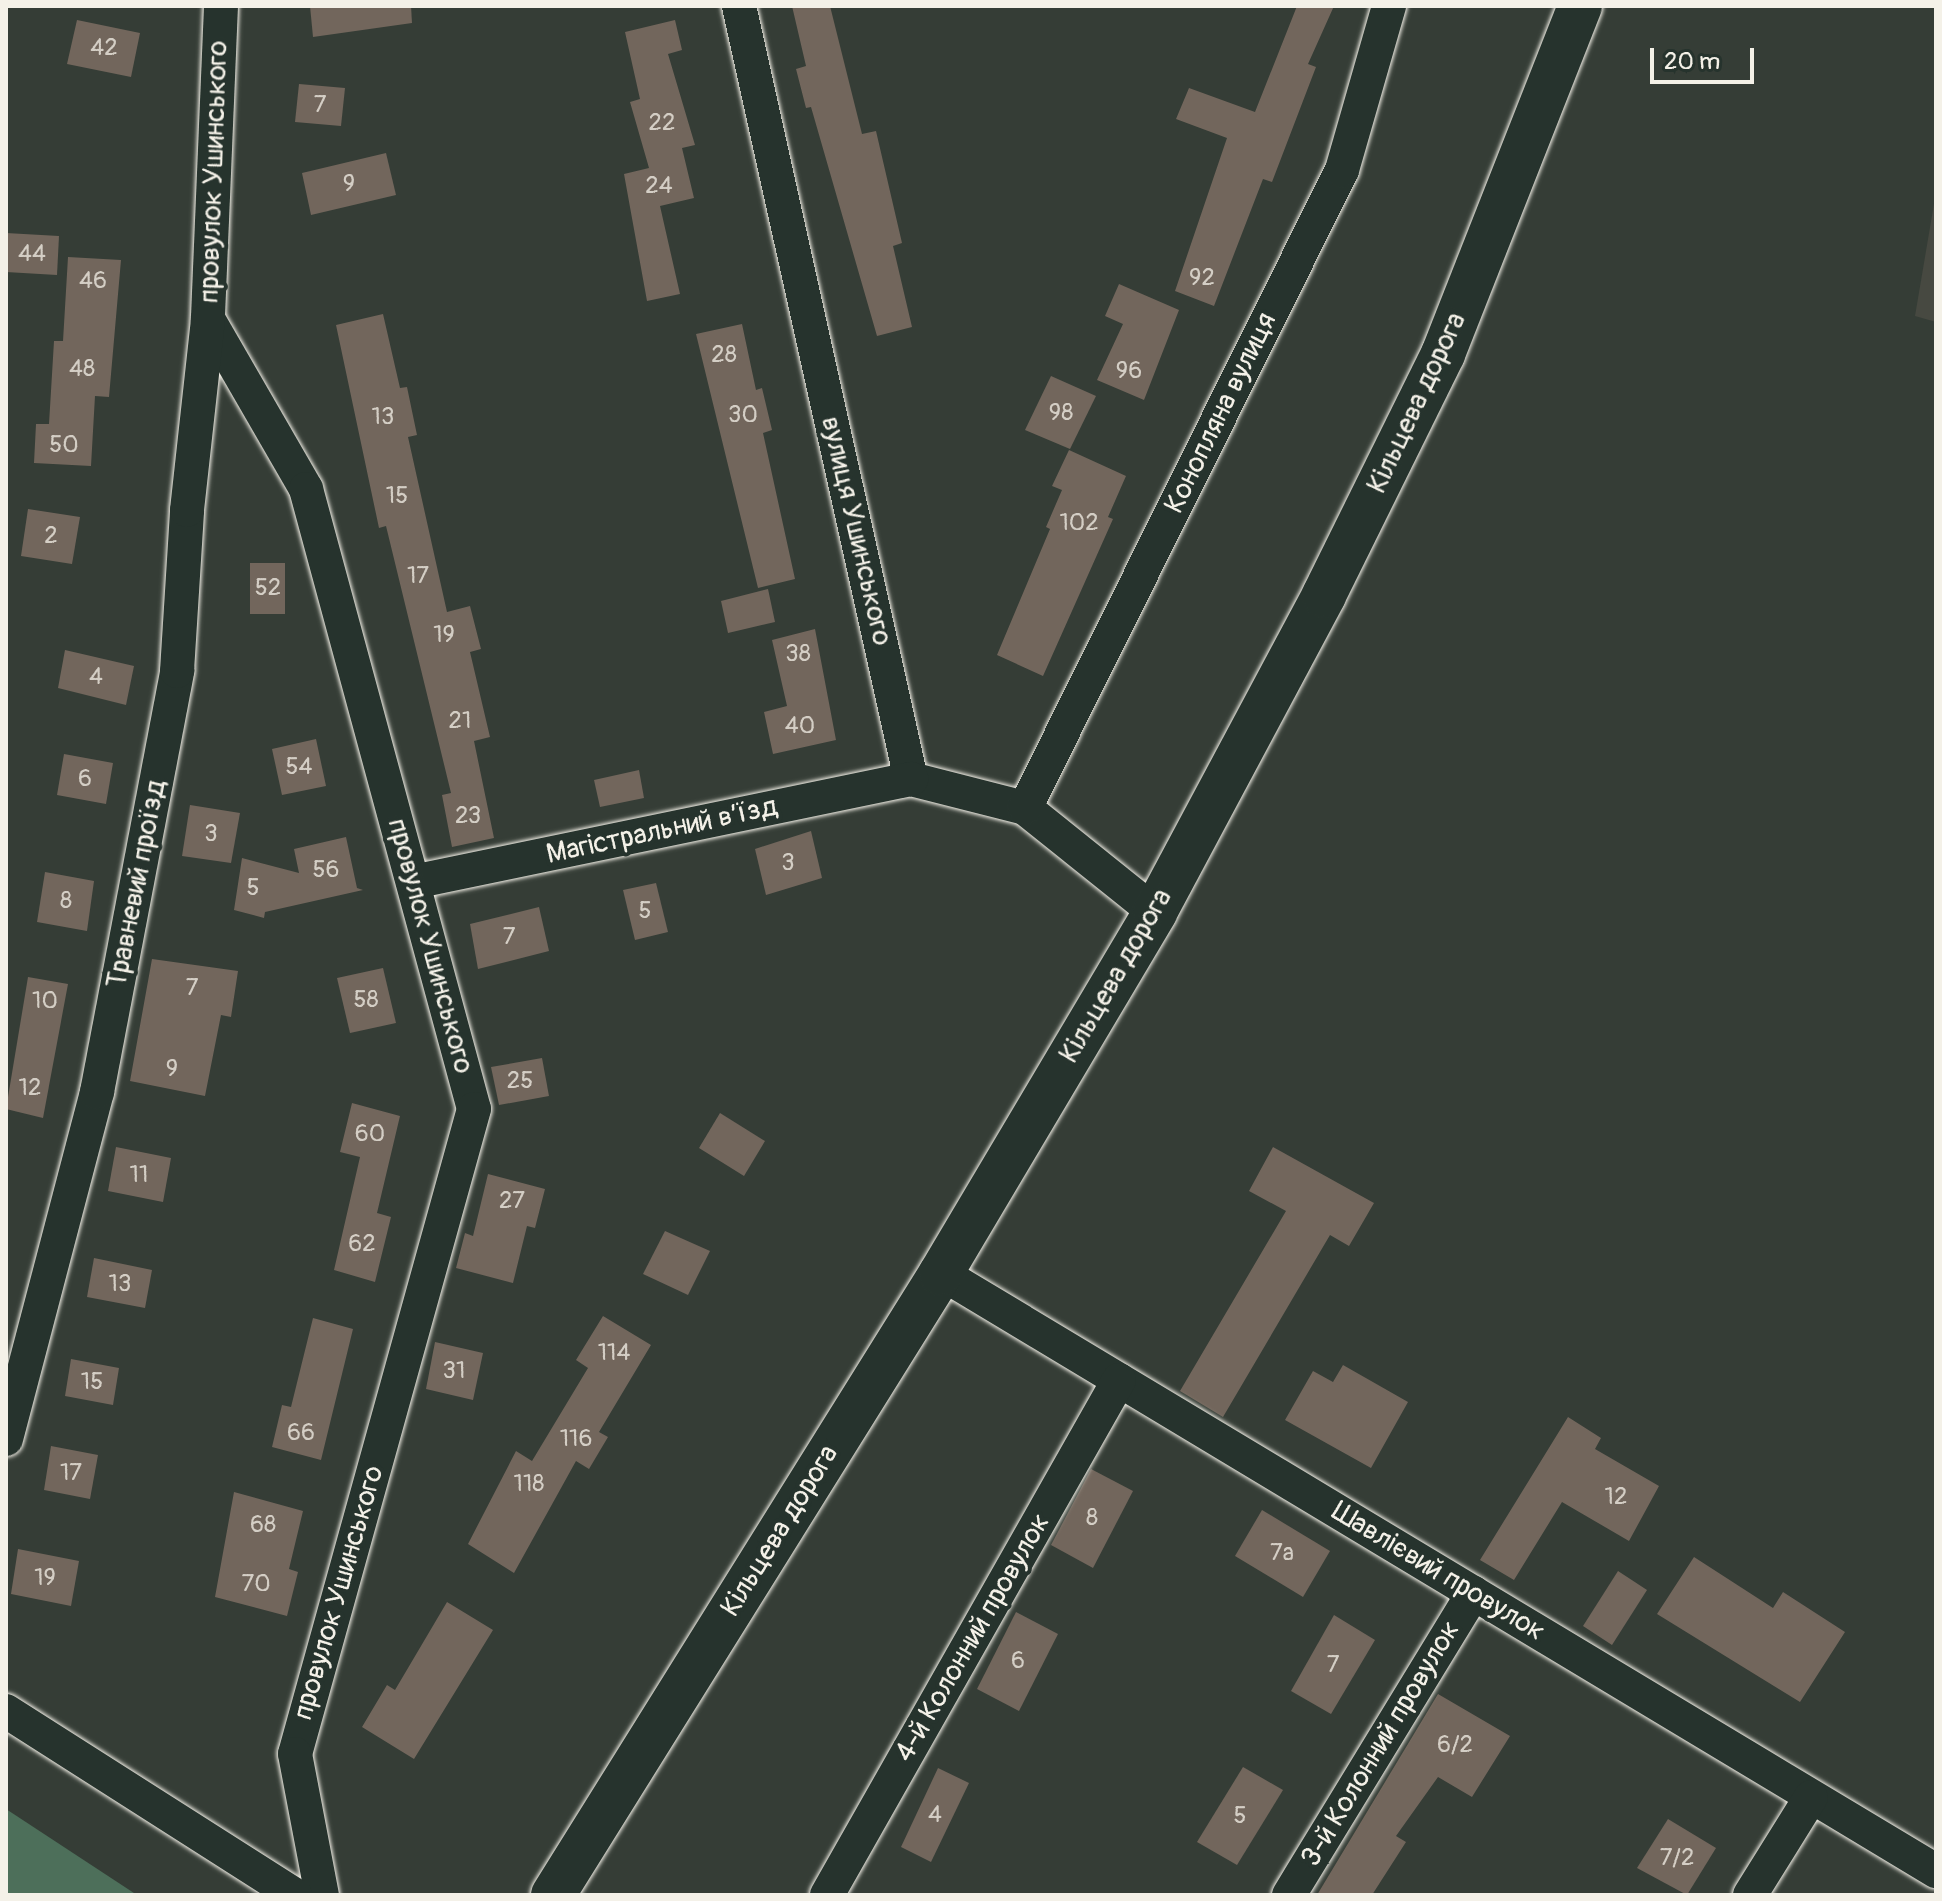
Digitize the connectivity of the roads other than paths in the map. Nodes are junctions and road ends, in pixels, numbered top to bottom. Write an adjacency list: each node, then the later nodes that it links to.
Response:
1 (221, 6): 5 (street, провулок Ушинського)
2 (739, 6): 6 (street, вулиця Ушинського)
3 (1389, 6): 7 (street, Конопляна вулиця)
4 (1580, 6): 9 (highway, Кільцева дорога)
5 (208, 319): 8 (street, провулок Ушинського); 12 (street, Травневий проїзд)
6 (911, 779): 7 (street); 8 (street, Магістральний в’їзд)
7 (1025, 808): 9 (street)
8 (413, 882): 18 (street, провулок Ушинського)
9 (1155, 912): 10 (highway, Кільцева дорога)
10 (941, 1273): 11 (street, Шавлієвий провулок); 19 (highway, Кільцева дорога)
11 (1119, 1380): 13 (street, Шавлієвий провулок); 20 (street, 4-й Колонний провулок)
12 (6, 1439)
13 (1473, 1593): 15 (street, Шавлієвий провулок); 21 (street, 3-й Колонний провулок)
14 (6, 1711): 17 (street)
15 (1811, 1797): 16 (street, Шавлієвий провулок); 22 (street)
16 (1936, 1871)
17 (295, 1895)
18 (322, 1895)
19 (553, 1895)
20 (827, 1895)
21 (1289, 1895)
22 (1750, 1895)

